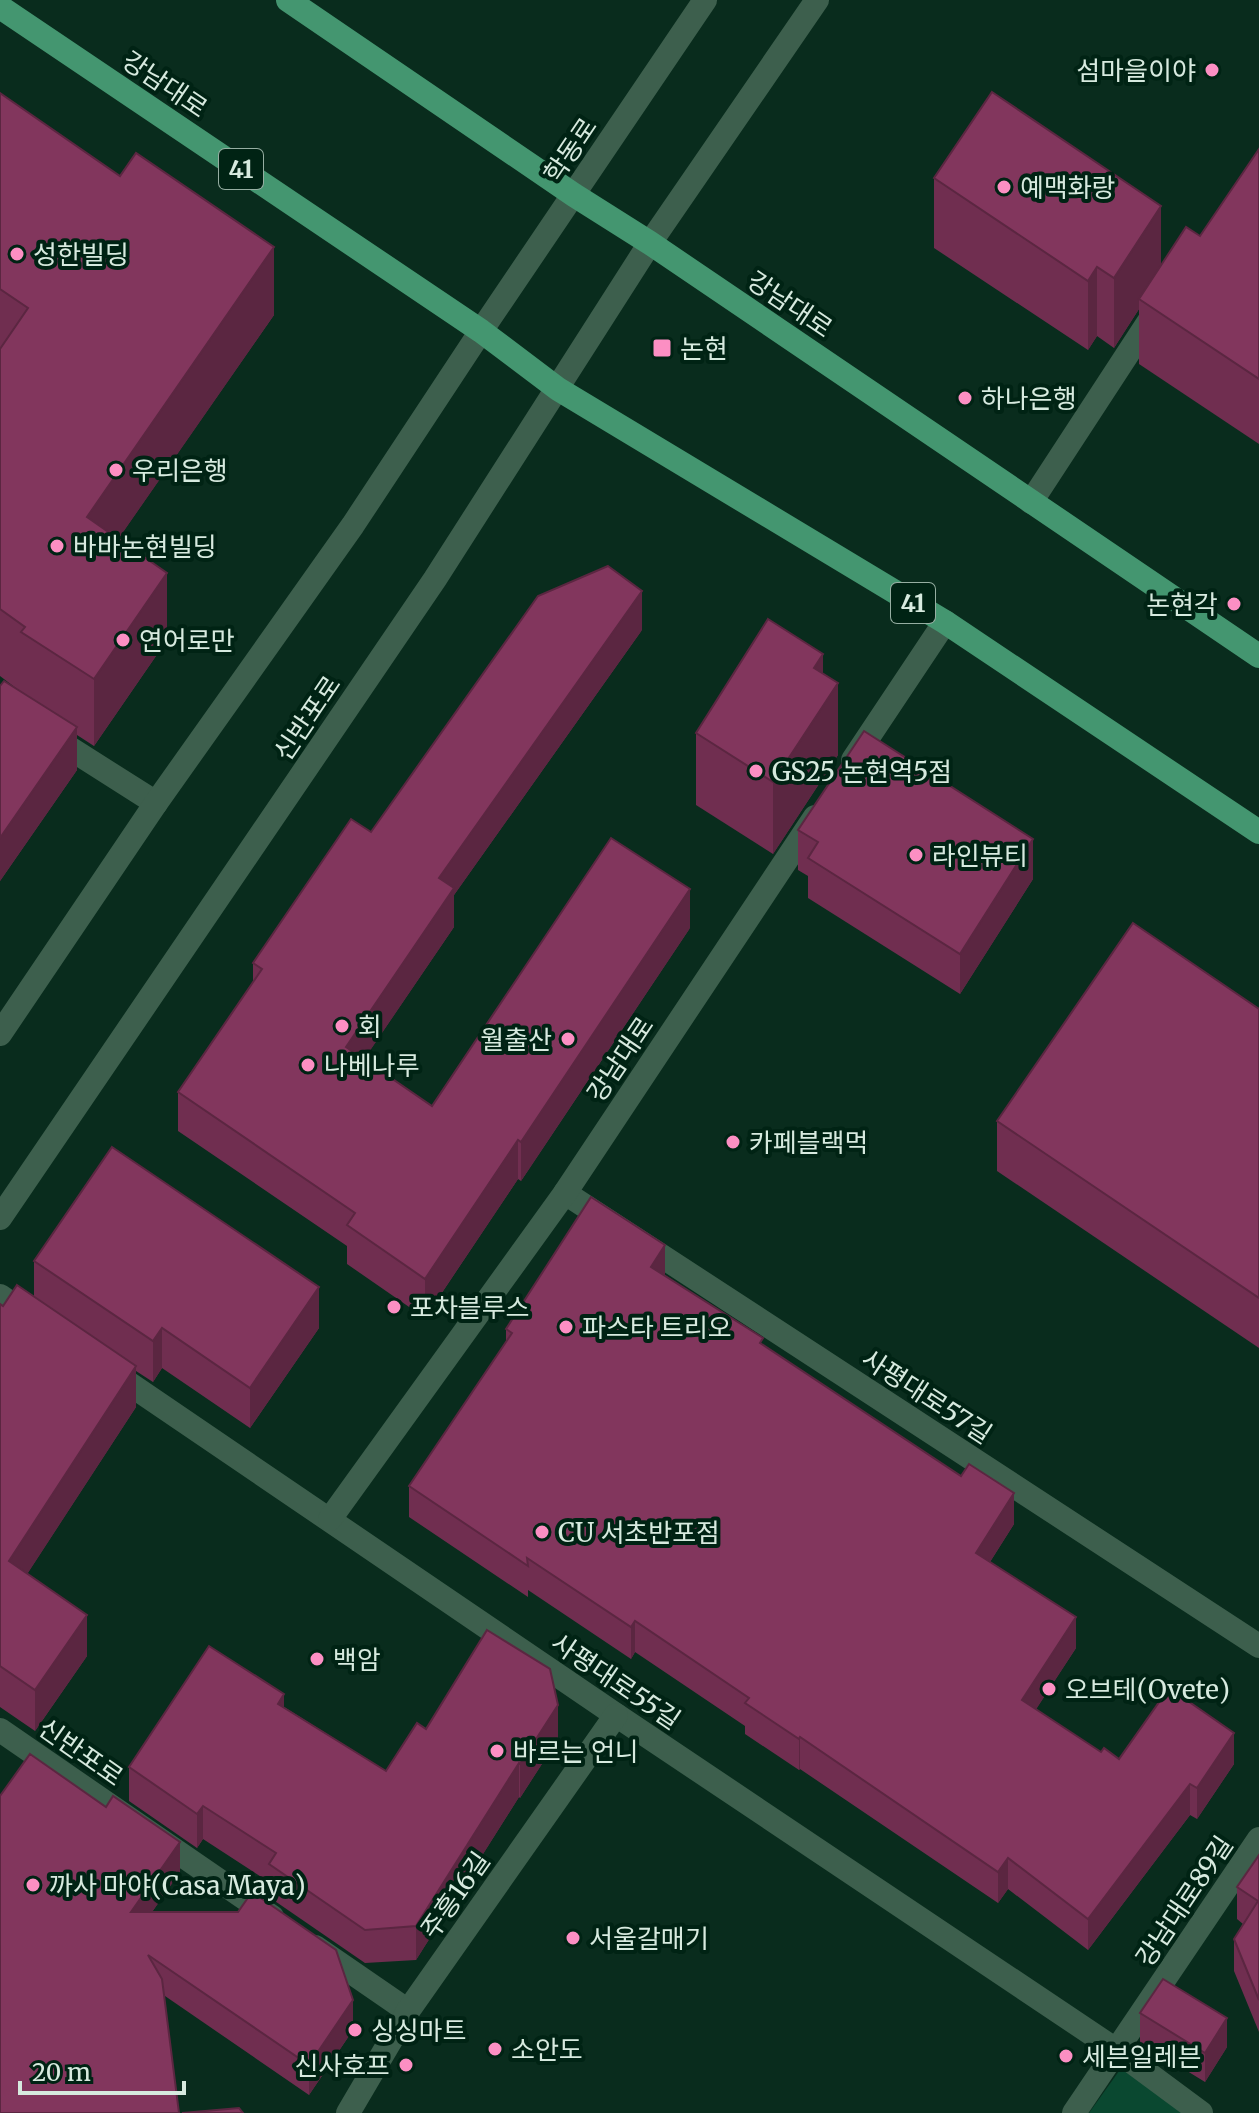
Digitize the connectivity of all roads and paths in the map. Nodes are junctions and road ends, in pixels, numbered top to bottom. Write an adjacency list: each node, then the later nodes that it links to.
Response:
1 (288, 0): 5 (main road, 강남대로)
2 (705, 0): 5 (street, 학동로)
3 (817, 0): 6 (street)
4 (0, 7): 8 (main road, 강남대로 / 41)
5 (574, 195): 6 (main road, 강남대로); 8 (street, 학동로)
6 (650, 243): 9 (street, 신반포로); 10 (main road, 강남대로)
7 (1166, 295): 10 (street)
8 (481, 331): 9 (main road, 강남대로 / 41); 14 (street)
9 (558, 389): 11 (main road, 강남대로 / 41); 18 (street, 신반포로)
10 (1031, 502): 12 (main road, 강남대로)
11 (945, 622): 15 (main road, 강남대로 / 41); 17 (street, 강남대로)
12 (1259, 656)
13 (0, 704): 14 (street)
14 (156, 803): 16 (street)
15 (1259, 832)
16 (0, 1034)
17 (565, 1193): 22 (street, 강남대로); 23 (street, 사평대로57길)
18 (0, 1218)
19 (0, 1296): 20 (street)
20 (53, 1332)
21 (92, 1358): 22 (street, 사평대로55길)
22 (330, 1519): 24 (street, 사평대로55길)
23 (1259, 1646)
24 (616, 1715): 27 (street, 주흥16길); 28 (street, 사평대로55길)
25 (0, 1730): 27 (street, 신반포로)
26 (1259, 1839): 28 (street, 강남대로89길)
27 (408, 2011): 29 (street, 주흥16길)
28 (1116, 2050): 30 (street, 강남대로89길); 31 (street, 사평대로55길)
29 (348, 2113)
30 (1074, 2113)
31 (1201, 2113)

